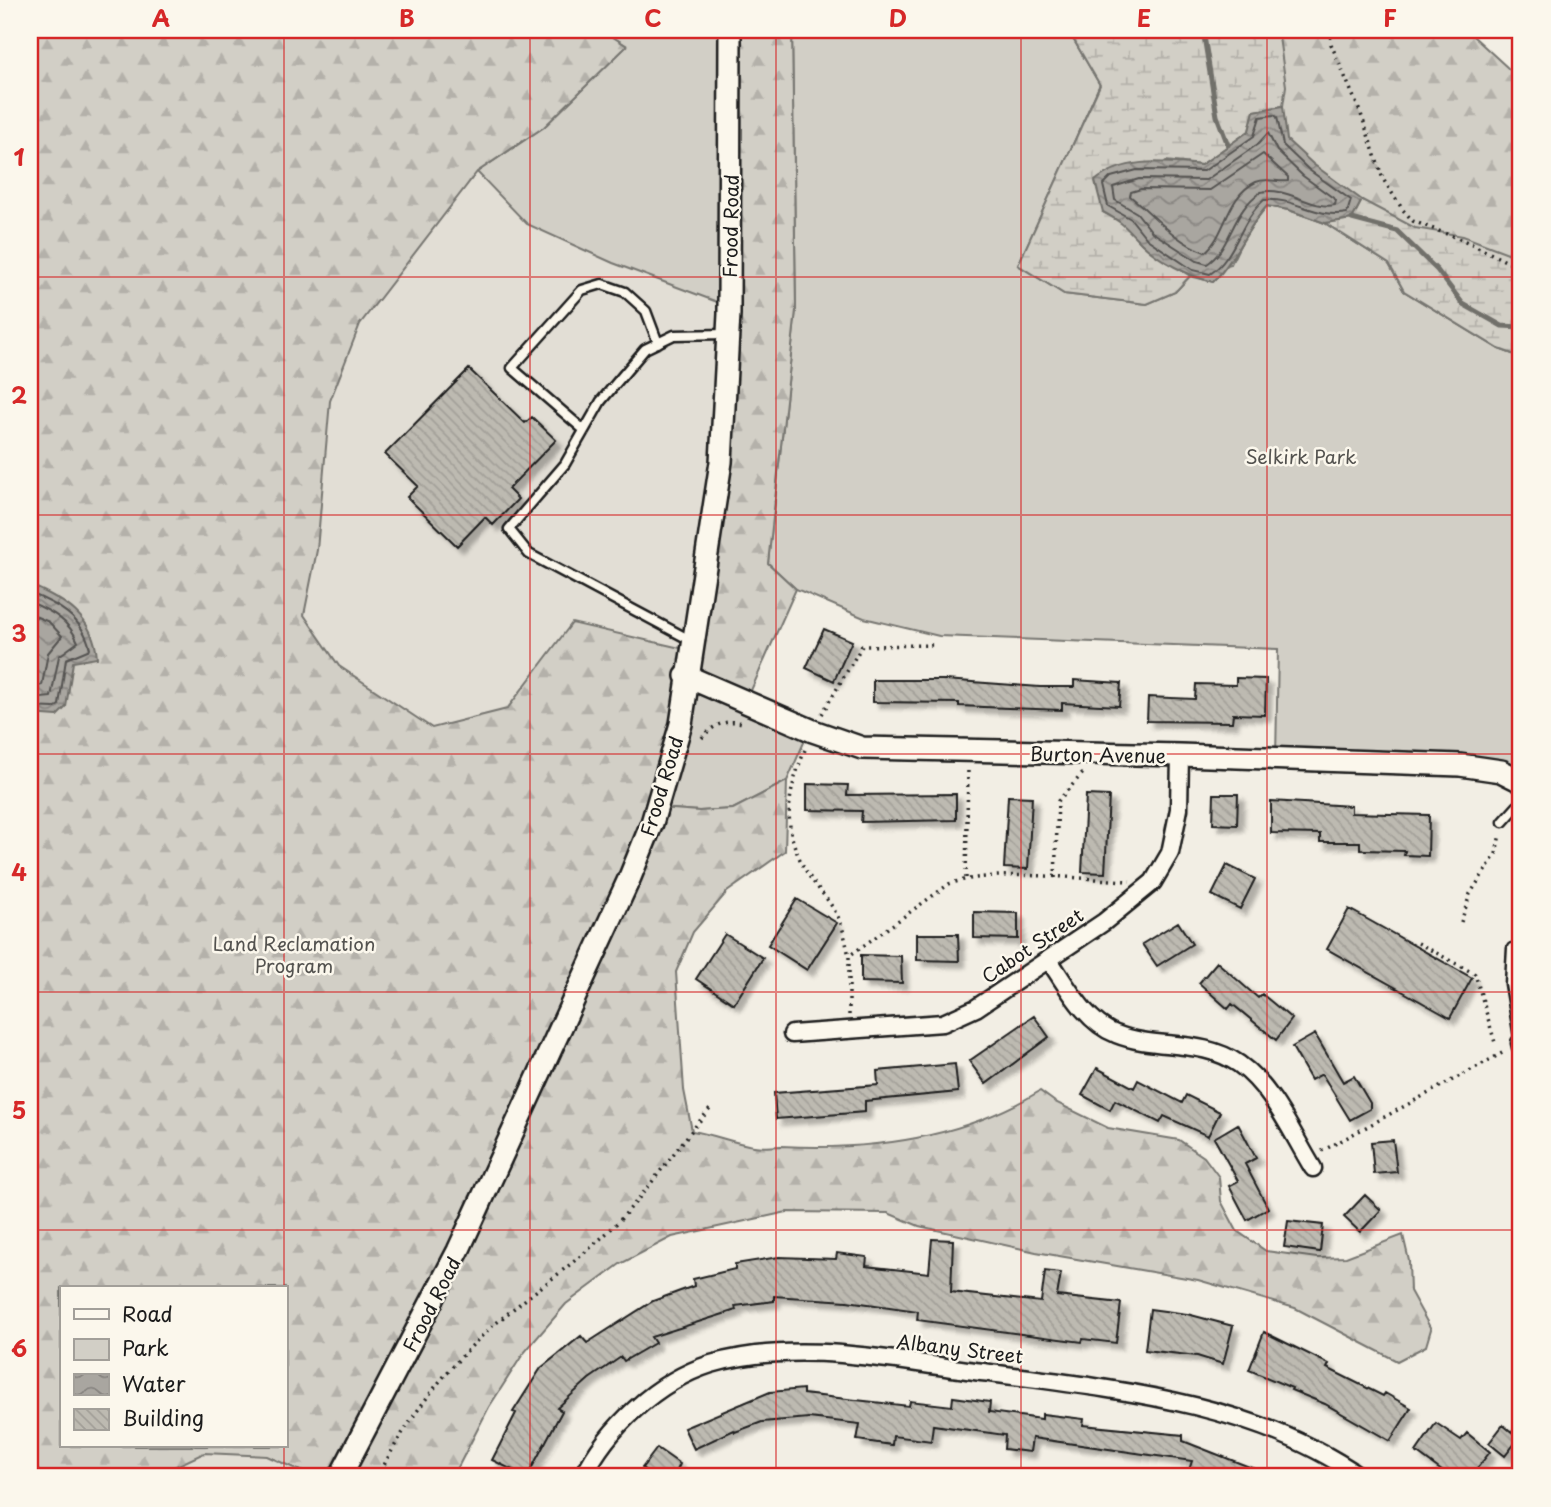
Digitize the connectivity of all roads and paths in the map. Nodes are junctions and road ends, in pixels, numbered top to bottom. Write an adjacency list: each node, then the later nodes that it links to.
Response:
1 (730, 30): 4 (street, Frood Road)
2 (1330, 30): 3 (path)
3 (1521, 269)
4 (728, 334): 5 (lane); 7 (street, Frood Road)
5 (658, 342): 6 (lane); 6 (lane)
6 (584, 430): 7 (lane)
7 (692, 641): 9 (street, Frood Road)
8 (936, 645): 10 (path)
9 (686, 676): 10 (street, Burton Avenue); 31 (street, Frood Road)
10 (809, 740): 11 (street, Burton Avenue); 23 (path)
11 (1180, 755): 14 (street, Burton Avenue); 19 (street, Cabot Street)
12 (968, 769): 17 (path)
13 (1084, 772): 18 (path)
14 (1521, 781)
15 (1521, 802): 16 (lane)
16 (1503, 822): 20 (path)
17 (966, 878): 18 (path); 23 (path)
18 (1055, 878): 19 (path)
19 (1153, 882): 24 (street, Cabot Street)
20 (1461, 922)
21 (1418, 943): 27 (path)
22 (1512, 948): 28 (lane)
23 (849, 956): 25 (path)
24 (1049, 960): 25 (street, Cabot Street); 30 (street)
25 (849, 1031): 26 (street, Cabot Street)
26 (792, 1034)
27 (1496, 1045)
28 (1521, 1045): 30 (path)
29 (710, 1109): 32 (path)
30 (1310, 1164)
31 (340, 1477)
32 (378, 1477)
33 (583, 1477): 34 (street, Albany Street)
34 (1361, 1477)

